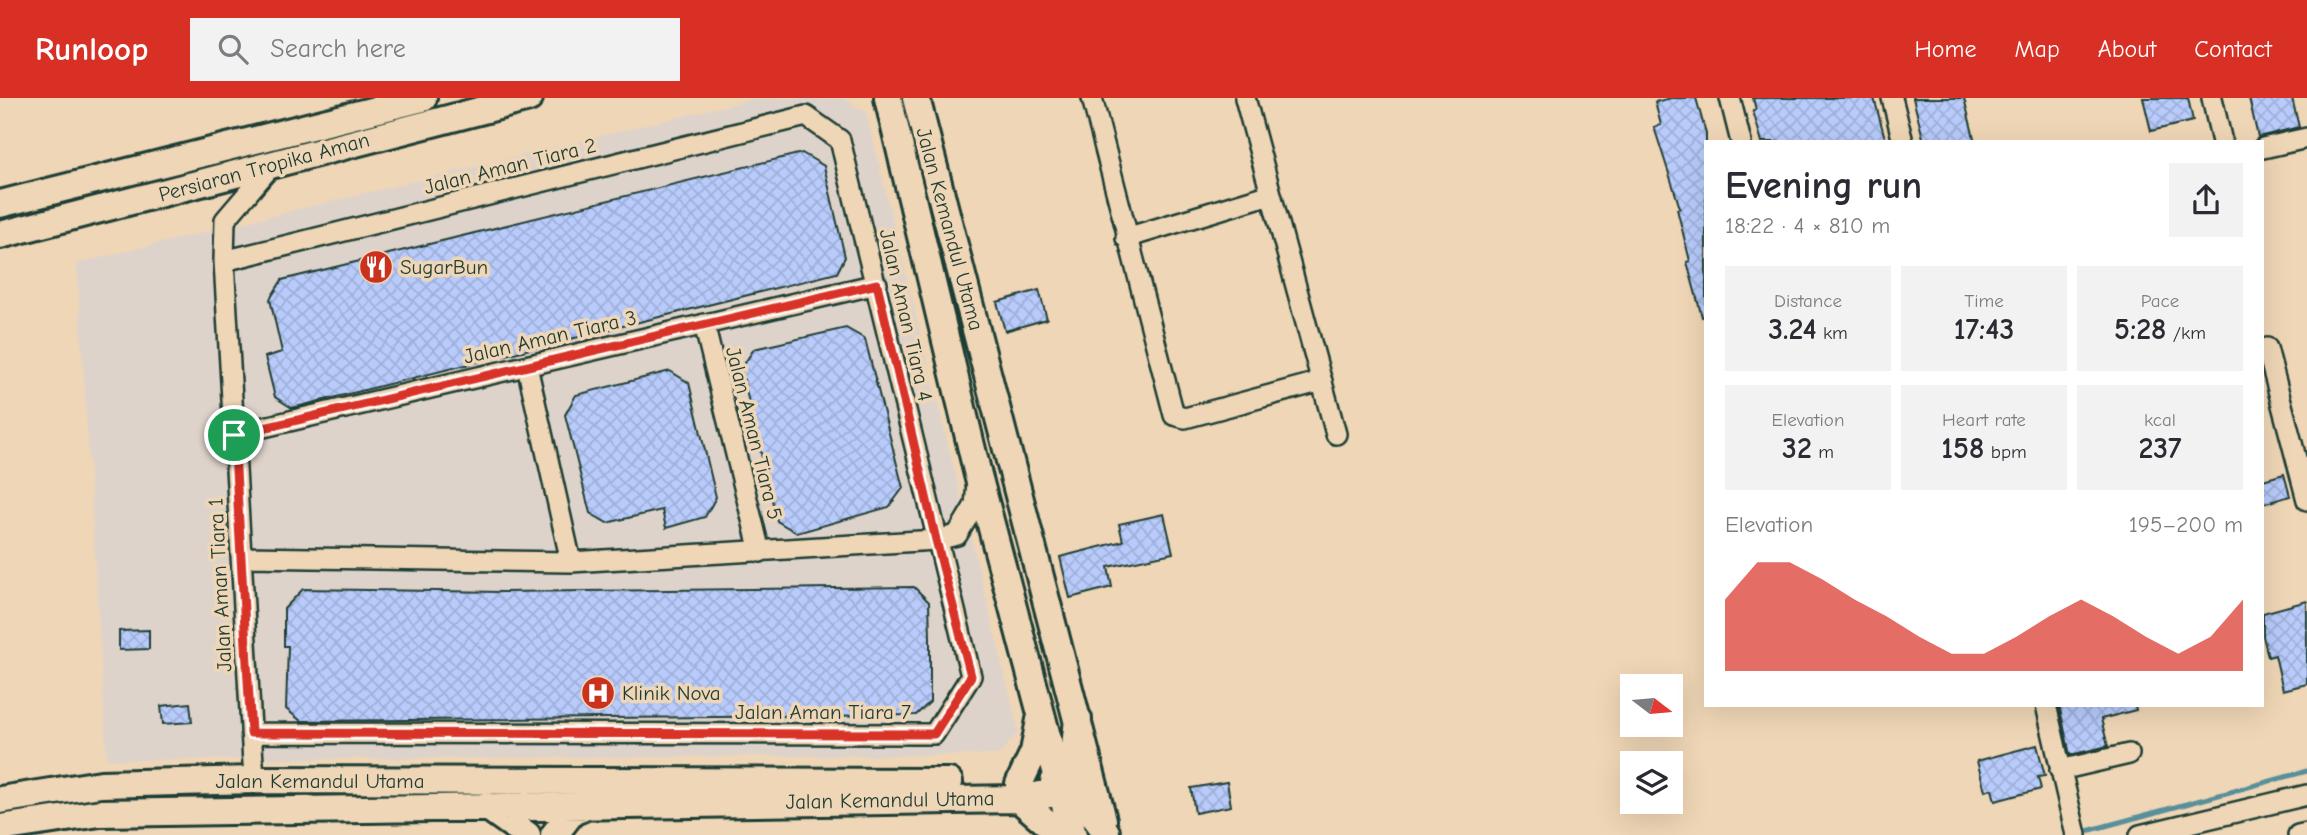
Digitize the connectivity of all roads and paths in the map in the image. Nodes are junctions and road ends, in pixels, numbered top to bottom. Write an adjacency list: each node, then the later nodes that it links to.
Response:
1 (423, 98): 20 (street, Persiaran Tropika Aman)
2 (529, 98): 18 (street, Persiaran Tropika Aman)
3 (881, 98): 12 (street)
4 (888, 98): 12 (street, Jalan Kemandul Utama)
5 (916, 98): 39 (street, Jalan Kemandul Utama)
6 (1092, 98): 22 (street)
7 (1245, 98): 19 (street)
8 (1730, 98): 14 (street)
9 (1892, 98): 15 (street)
10 (2212, 98): 16 (street)
11 (806, 116): 23 (street, Jalan Aman Tiara 2); 24 (street, Jalan Aman Tiara 4)
12 (894, 125): 31 (street, Jalan Kemandul Utama)
13 (2307, 138): 17 (street)
14 (1740, 140)
15 (1902, 140)
16 (2222, 140)
17 (2264, 148)
18 (272, 165): 21 (street, Persiaran Tropika Aman); 23 (street, Jalan Aman Tiara 1)
19 (1271, 194): 22 (street); 28 (street)
20 (0, 204)
21 (0, 235)
22 (1126, 238): 28 (street)
23 (224, 261): 29 (street, Jalan Aman Tiara 1)
24 (877, 284): 25 (street, Jalan Aman Tiara 3); 33 (street, Jalan Aman Tiara 4)
25 (704, 324): 27 (street, Jalan Aman Tiara 3); 34 (street, Jalan Aman Tiara 5)
26 (2267, 348): 32 (street)
27 (527, 366): 29 (street, Jalan Aman Tiara 3); 36 (street)
28 (1322, 381): 30 (street)
29 (234, 435): 35 (street, Jalan Aman Tiara 1)
30 (1336, 435)
31 (978, 475): 33 (street); 38 (street, Jalan Kemandul Utama)
32 (2307, 500)
33 (936, 540): 34 (street); 40 (street, Jalan Aman Tiara 7)
34 (760, 552): 36 (street)
35 (241, 557): 36 (street); 40 (street, Jalan Aman Tiara 1)
36 (571, 562)
37 (2046, 707): 42 (street)
38 (1041, 708): 46 (street, Jalan Kemandul Utama); 47 (street)
39 (1078, 719): 46 (street, Jalan Kemandul Utama); 55 (street)
40 (251, 733): 43 (street, Jalan Aman Tiara 1)
41 (2129, 754): 42 (street)
42 (2060, 770): 62 (street)
43 (254, 780): 44 (street, Jalan Kemandul Utama); 49 (street, Jalan Kemandul Utama)
44 (512, 780): 45 (street, Jalan Kemandul Utama); 50 (street)
45 (559, 780): 47 (street, Jalan Kemandul Utama); 50 (street)
46 (1064, 785): 47 (street, Jalan Kemandul Utama); 55 (street); 61 (street, Jalan Kemandul Utama)
47 (1019, 791): 51 (street, Jalan Kemandul Utama); 60 (street)
48 (2307, 796): 53 (street)
49 (0, 800)
50 (535, 802): 51 (street, Jalan Kemandul Utama); 52 (street, Jalan Kemandul Utama); 57 (street); 58 (street)
51 (591, 805): 59 (street)
52 (485, 806): 54 (street, Jalan Kemandul Utama); 57 (street)
53 (2224, 816): 63 (street); 64 (street)
54 (0, 828)
55 (1107, 833)
56 (2307, 833): 65 (street)
57 (530, 835)
58 (546, 835)
59 (554, 835)
60 (1060, 835)
61 (1073, 835)
62 (2076, 835)
63 (2140, 835)
64 (2231, 835)
65 (2298, 835)

